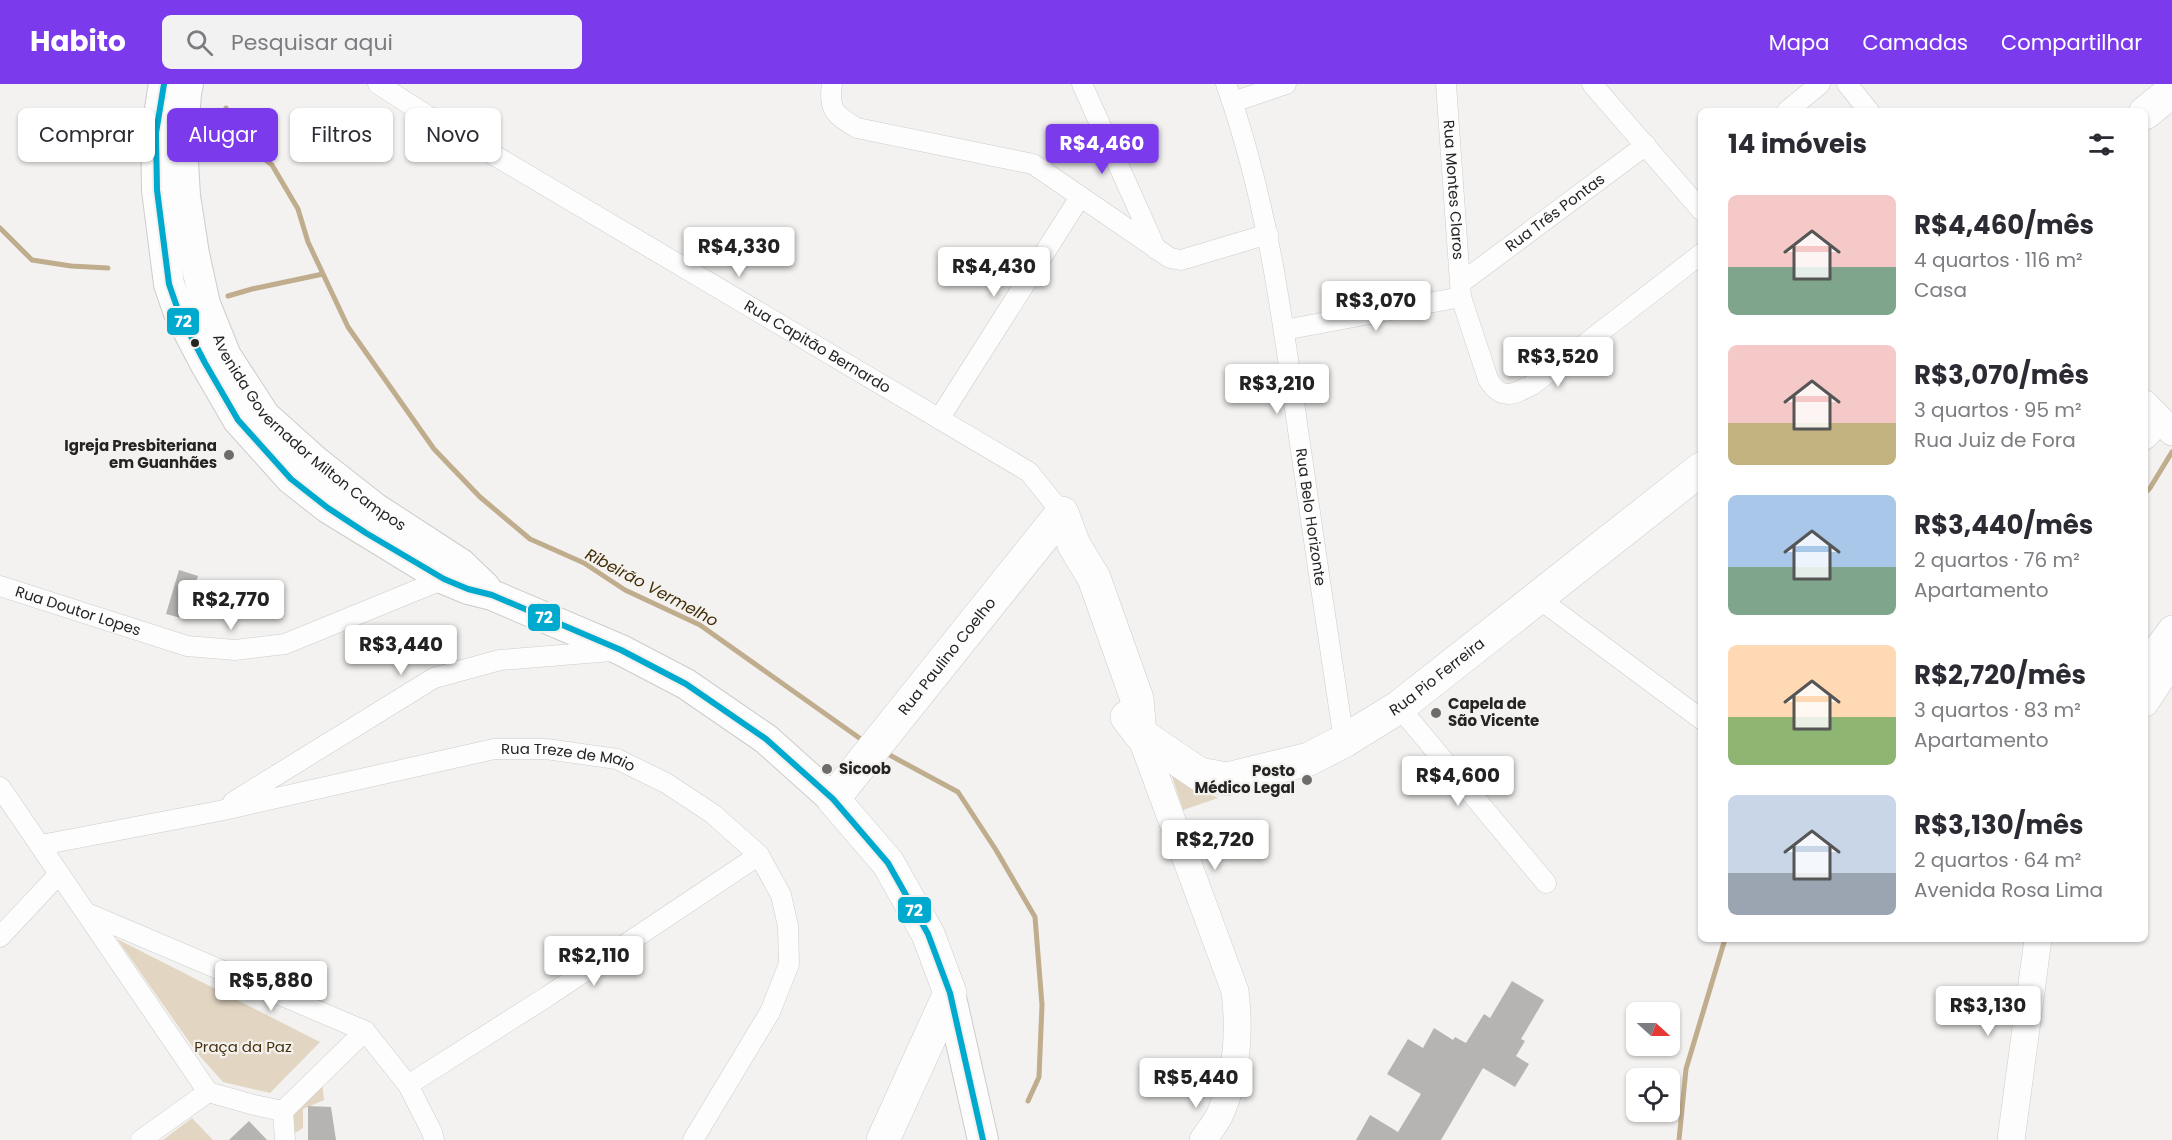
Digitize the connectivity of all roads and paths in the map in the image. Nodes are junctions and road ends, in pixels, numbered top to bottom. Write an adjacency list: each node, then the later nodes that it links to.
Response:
1 (164, 84): 21 (main road, Avenida Governador Milton Campos)
2 (188, 84): 21 (main road, Avenida Governador Milton Campos)
3 (378, 84): 25 (street, Rua Capitão Bernardo)
4 (832, 84): 18 (street)
5 (1082, 84): 20 (street)
6 (1286, 84): 12 (street)
7 (1446, 84): 23 (street, Rua Montes Claros)
8 (1592, 84): 16 (street)
9 (1820, 84): 13 (street)
10 (1847, 84): 14 (street)
11 (2172, 92): 15 (highway)
12 (1230, 93): 19 (street, Rua Belo Horizonte)
13 (1791, 108)
14 (1867, 108)
15 (2148, 111)
16 (1646, 145): 17 (street); 23 (street, Rua Três Pontas)
17 (1694, 188)
18 (1080, 197): 20 (street); 25 (street)
19 (1268, 234): 20 (street); 24 (street, Rua Belo Horizonte)
20 (1156, 250)
21 (180, 256): 28 (main road, Avenida Governador Milton Campos)
22 (1698, 256): 23 (street, Rua Montes Claros)
23 (1462, 289): 24 (street)
24 (1284, 330): 39 (street, Rua Belo Horizonte)
25 (939, 418): 27 (street, Rua Capitão Bernardo)
26 (1698, 471): 30 (highway, Rua Pio Ferreira)
27 (1062, 513): 38 (highway, Rua Capitão Bernardo); 41 (highway, Rua Paulino Coelho)
28 (452, 571): 29 (street, Rua Doutor Lopes); 32 (main road, Avenida Governador Milton Campos)
29 (0, 586)
30 (1538, 597): 36 (highway, Rua Pio Ferreira); 37 (street)
31 (2172, 629): 33 (street)
32 (621, 650): 41 (main road, Avenida Governador Milton Campos); 42 (street)
33 (2148, 661)
34 (2172, 662): 35 (street)
35 (2148, 698)
36 (1399, 707): 39 (highway, Rua Pio Ferreira); 46 (street)
37 (1698, 717)
38 (1140, 734): 39 (highway, Rua Pio Ferreira); 62 (street, Rua Capitão Bernardo)
39 (1344, 741)
40 (0, 787): 43 (street)
41 (833, 799): 51 (highway, Avenida Governador Milton Campos)
42 (219, 811): 43 (street, Rua Treze de Maio); 44 (street, Rua Treze de Maio)
43 (41, 845): 45 (street)
44 (759, 855): 53 (street); 59 (street, Rua Treze de Maio)
45 (59, 874): 47 (street); 48 (street)
46 (1546, 883)
47 (88, 914): 52 (street); 54 (street)
48 (0, 937)
49 (2024, 942): 63 (street)
50 (2038, 942): 64 (street)
51 (950, 993): 60 (highway); 61 (main road, Avenida Governador Milton Campos)
52 (365, 1031): 53 (street); 55 (street)
53 (408, 1085): 58 (street)
54 (208, 1092): 55 (street); 56 (street)
55 (283, 1111): 57 (street)
56 (141, 1140)
57 (285, 1140)
58 (434, 1140)
59 (693, 1140)
60 (883, 1140)
61 (983, 1140)
62 (1203, 1140)
63 (1998, 1140)
64 (2011, 1140)

